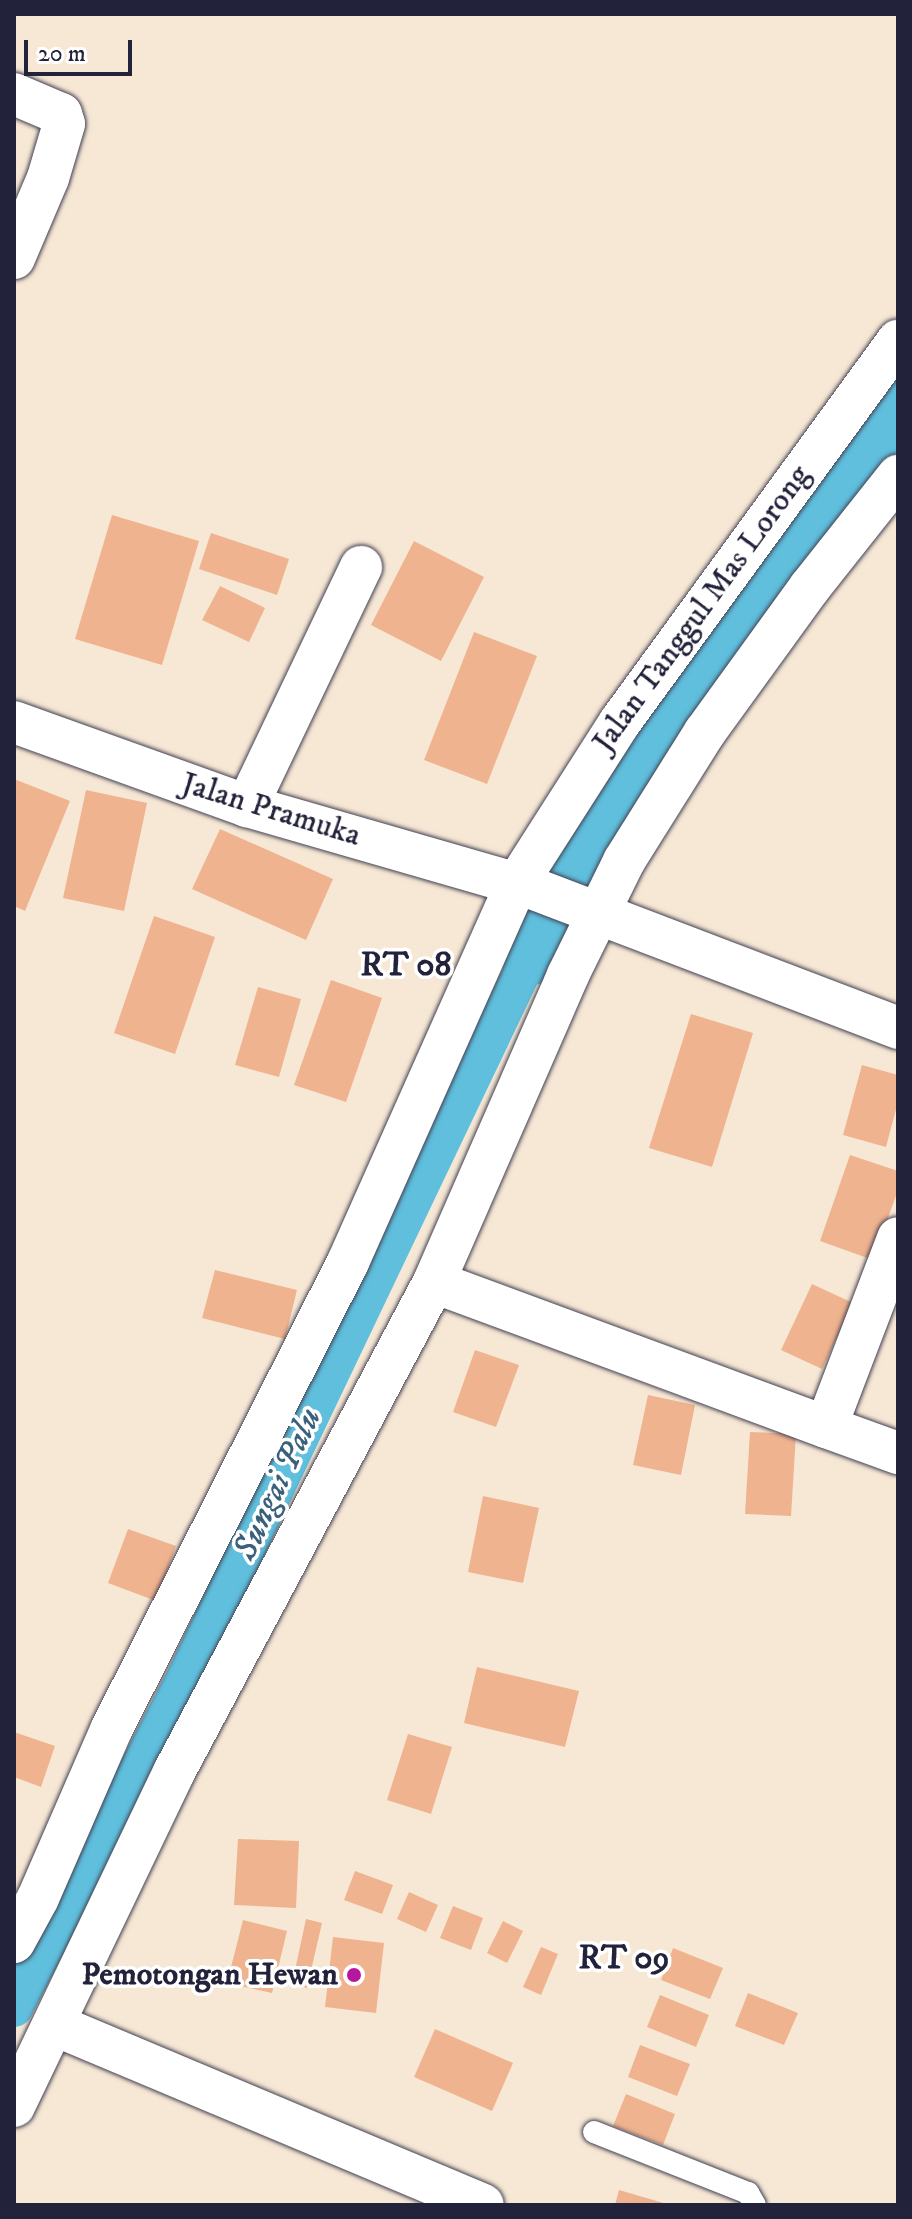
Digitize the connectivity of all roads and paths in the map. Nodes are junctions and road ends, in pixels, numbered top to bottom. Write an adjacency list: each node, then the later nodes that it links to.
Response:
1 (14, 94): 2 (street)
2 (14, 258)
3 (898, 341): 8 (street, Jalan Tanggul Mas Lorong)
4 (898, 476): 9 (street)
5 (361, 567): 7 (street)
6 (14, 722): 7 (street, Jalan Pramuka)
7 (247, 806): 8 (street, Jalan Pramuka)
8 (524, 886): 9 (street, Jalan Pramuka); 15 (street, Jalan Tanggul Mas Lorong)
9 (589, 909): 10 (street); 12 (street)
10 (898, 1028)
11 (898, 1238): 13 (street)
12 (434, 1282): 13 (street); 16 (street)
13 (826, 1427): 14 (street)
14 (898, 1453)
15 (14, 1942)
16 (55, 2025): 17 (street); 19 (street)
17 (14, 2106)
18 (594, 2132): 20 (lane)
19 (483, 2205)
20 (755, 2205)

